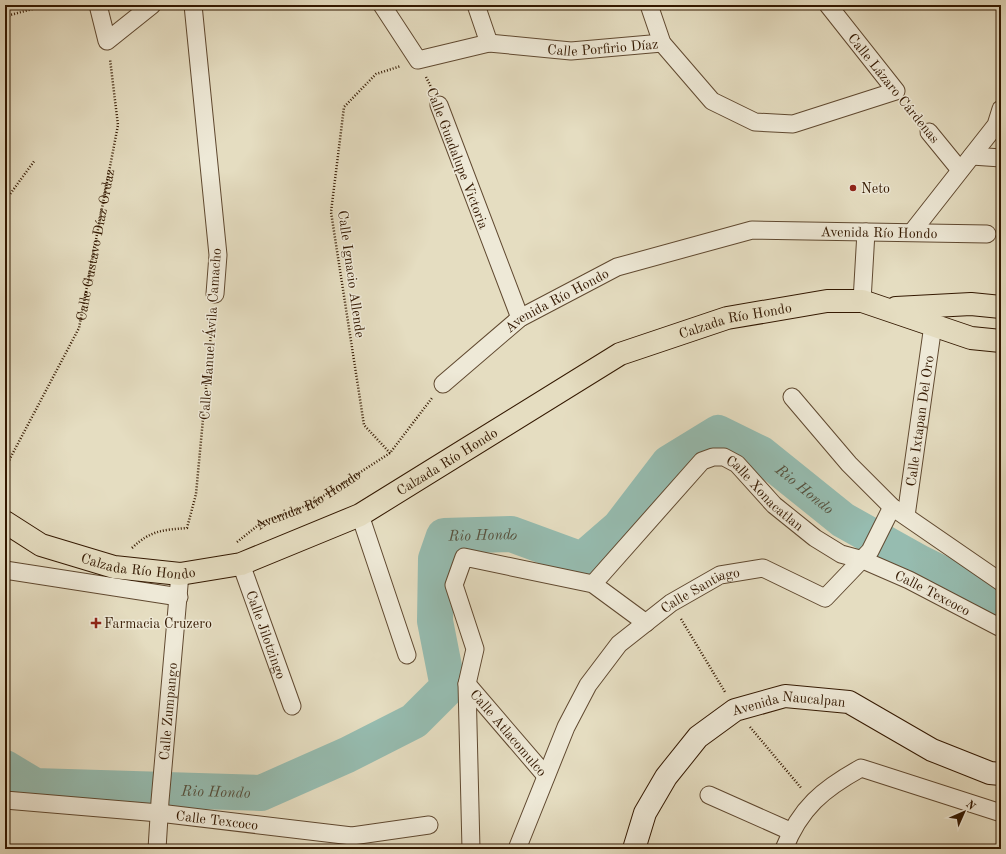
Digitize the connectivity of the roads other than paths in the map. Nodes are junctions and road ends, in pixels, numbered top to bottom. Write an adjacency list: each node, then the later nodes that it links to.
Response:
1 (98, 5): 2 (street)
2 (152, 5)
3 (193, 5): 20 (street, Calle Manuel Ávila Camacho)
4 (382, 5): 8 (street, Calle Porfirio Díaz)
5 (476, 5): 8 (street)
6 (649, 5): 9 (street)
7 (828, 5): 10 (street, Calle Lázaro Cárdenas)
8 (490, 43): 9 (street, Calle Porfirio Díaz)
9 (662, 43): 10 (street, Calle Porfirio Díaz)
10 (896, 91)
11 (439, 105): 24 (street, Calle Guadalupe Victoria)
12 (1001, 109): 14 (street)
13 (929, 132): 16 (street, Calle Lázaro Cárdenas)
14 (972, 156): 15 (street); 16 (street)
15 (1001, 158)
16 (960, 170): 18 (street)
17 (866, 232): 18 (street, Avenida Río Hondo); 21 (street); 24 (street, Avenida Río Hondo)
18 (912, 232): 19 (street, Avenida Río Hondo)
19 (987, 234)
20 (215, 294)
21 (862, 301): 23 (main road, Calzada Río Hondo); 30 (main road, Calzada Río Hondo)
22 (1001, 306): 23 (main road, Calzada Río Hondo)
23 (887, 308): 25 (main road, Calzada Río Hondo)
24 (520, 318): 27 (street, Avenida Río Hondo)
25 (933, 325): 26 (main road, Calzada Río Hondo); 31 (street, Calle Ixtapan Del Oro)
26 (1001, 341)
27 (443, 384)
28 (792, 397): 29 (street)
29 (892, 507): 31 (street); 33 (street, Calle Santiago)
30 (360, 515): 34 (main road, Calzada Río Hondo); 42 (street)
31 (906, 516): 37 (street)
32 (5, 522): 36 (main road, Calzada Río Hondo)
33 (867, 555): 38 (street, Calle Xonacatlan); 40 (street, Calle Santiago); 41 (street, Calle Texcoco)
34 (241, 564): 36 (main road, Calzada Río Hondo); 44 (street, Calle Jilotzingo)
35 (5, 570): 39 (street)
36 (180, 574): 39 (street, Calle Zumpango)
37 (1001, 582)
38 (593, 584): 40 (street); 43 (street)
39 (179, 597): 49 (street, Calle Zumpango)
40 (646, 623): 46 (street, Calle Santiago)
41 (1001, 628)
42 (407, 655)
43 (467, 684): 46 (street, Calle Atlacomulco); 54 (street)
44 (292, 706)
45 (1001, 774): 56 (main road, Avenida Naucalpan)
46 (546, 776): 55 (street, Calle Atlacomulco)
47 (709, 795): 52 (street)
48 (5, 800): 49 (street, Calle Texcoco)
49 (160, 807): 51 (street, Calle Texcoco); 53 (street, Calle Zumpango)
50 (1001, 813): 52 (street)
51 (429, 825)
52 (790, 831): 57 (street)
53 (157, 849)
54 (471, 849)
55 (517, 849)
56 (634, 849)
57 (784, 849)

